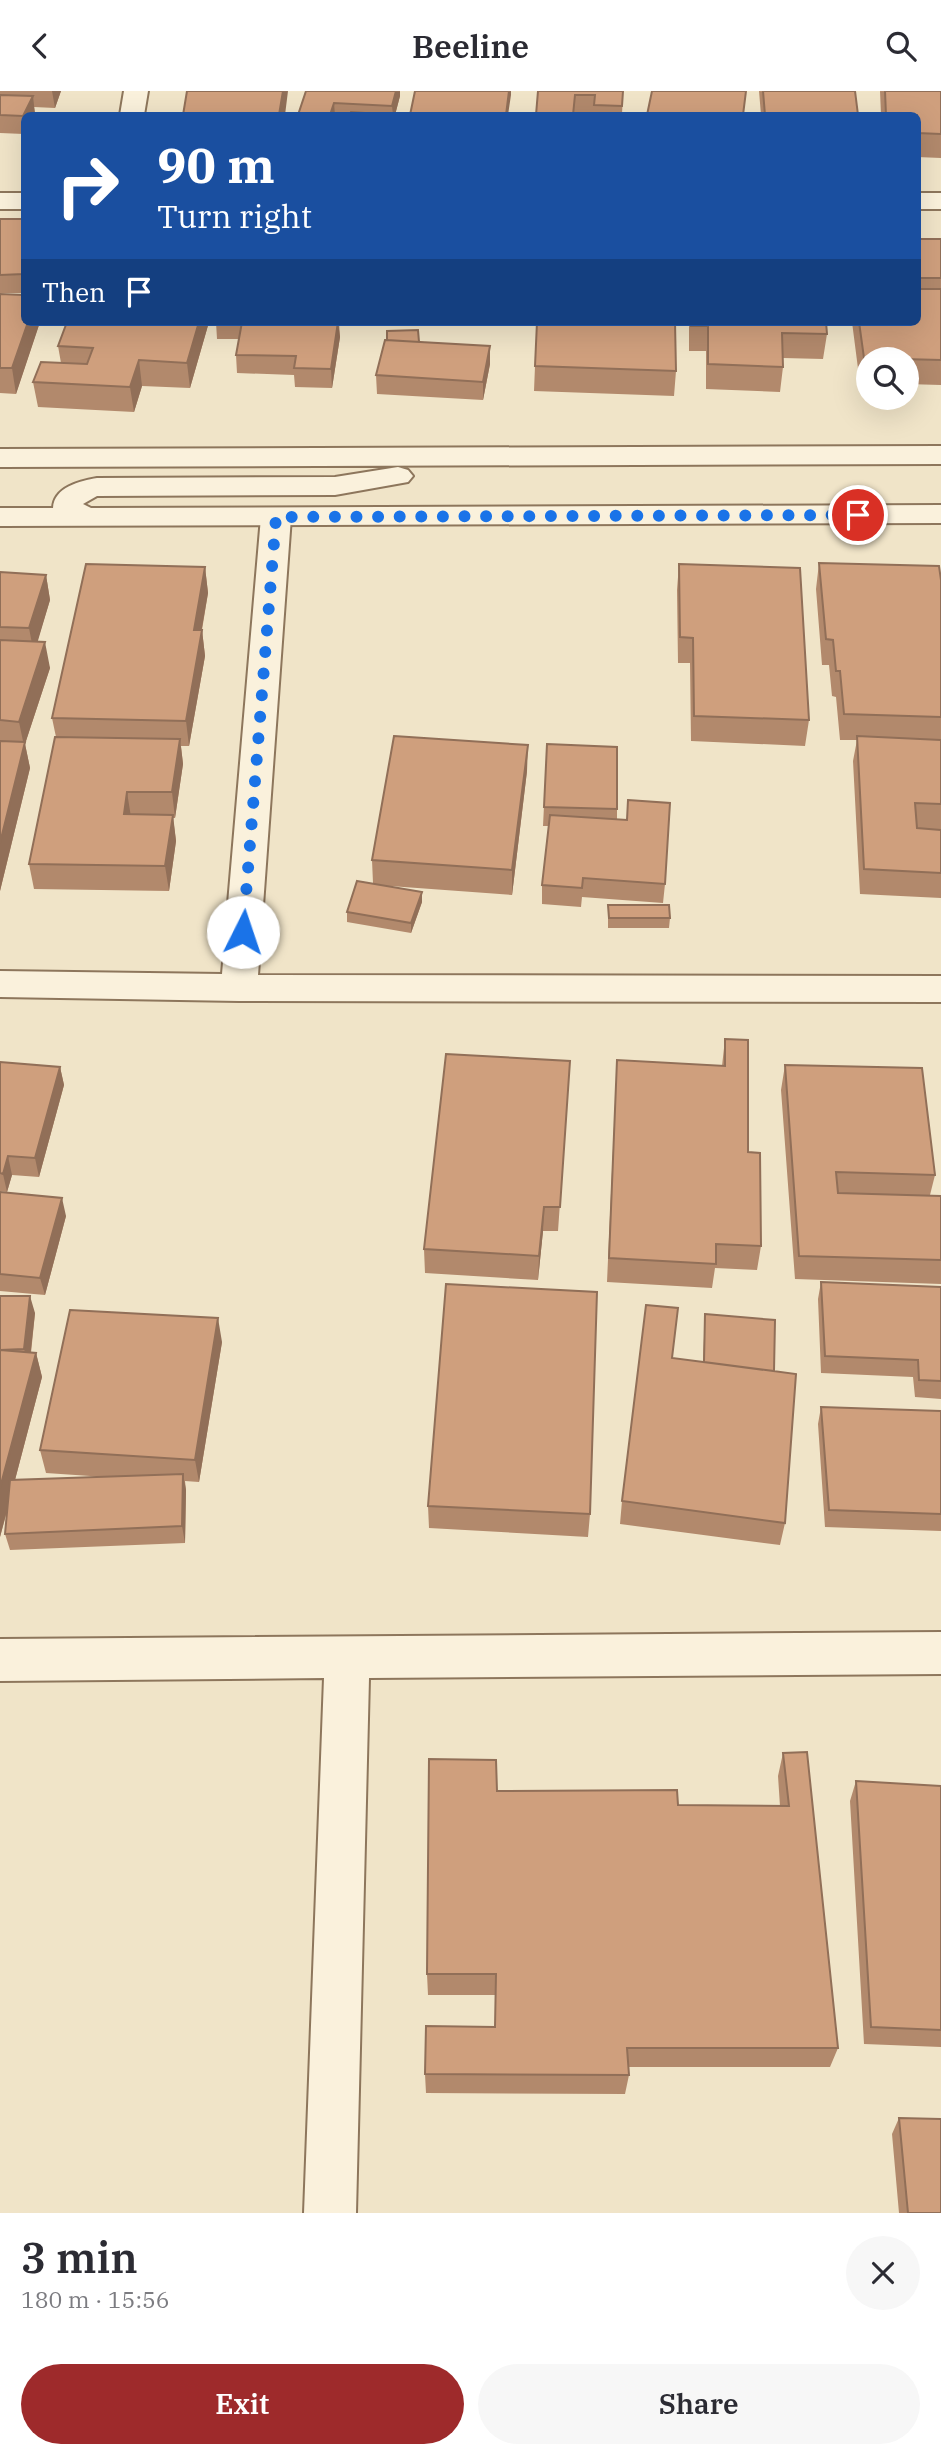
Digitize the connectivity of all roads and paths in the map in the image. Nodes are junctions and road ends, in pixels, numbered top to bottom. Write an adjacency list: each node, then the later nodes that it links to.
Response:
1 (136, 91): 2 (street)
2 (132, 112)
3 (0, 201): 4 (street)
4 (21, 201)
5 (921, 201): 6 (street)
6 (941, 201)
7 (941, 454): 9 (street)
8 (0, 457): 9 (street)
9 (518, 457): 12 (street)
10 (941, 514): 13 (street)
11 (0, 517): 12 (street)
12 (96, 517): 13 (street)
13 (276, 517): 15 (street)
14 (0, 984): 15 (street)
15 (239, 988): 16 (street)
16 (941, 989)
17 (941, 1653): 18 (street)
18 (347, 1657): 19 (street); 20 (street)
19 (0, 1660)
20 (330, 2213)

